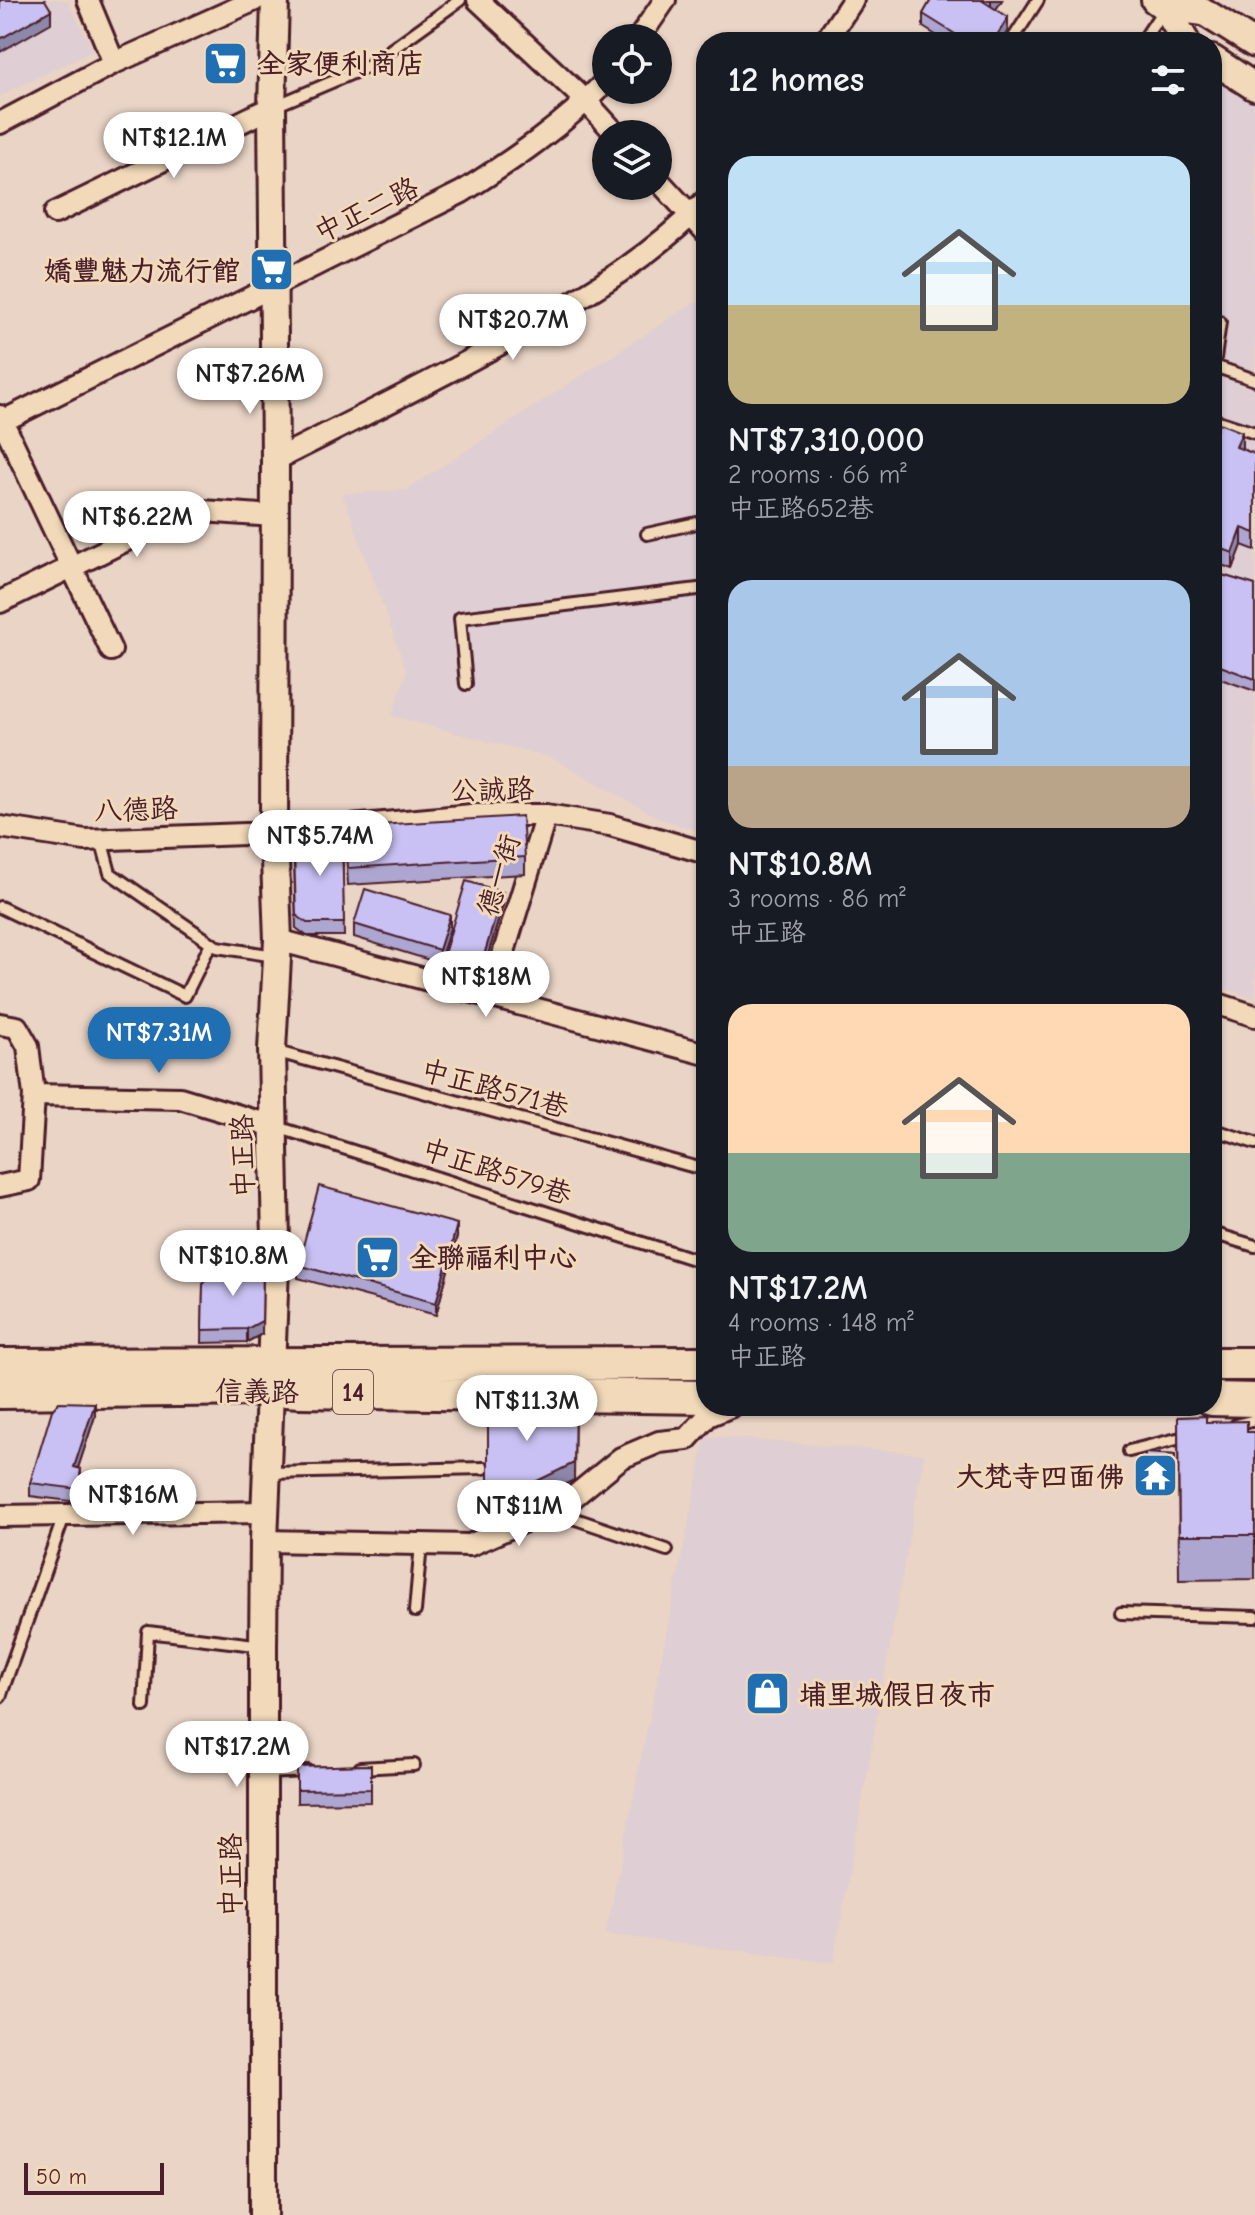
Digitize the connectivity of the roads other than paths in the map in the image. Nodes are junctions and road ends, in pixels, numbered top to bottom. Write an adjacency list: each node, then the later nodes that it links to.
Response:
1 (88, 0): 16 (street)
2 (255, 0): 16 (street)
3 (275, 0): 21 (street, 中正路)
4 (460, 0): 21 (lane)
5 (478, 0): 20 (street)
6 (665, 0): 10 (street)
7 (853, 0): 11 (street)
8 (1038, 0): 12 (lane)
9 (1160, 4): 13 (lane); 14 (street); 15 (street)
10 (649, 24)
11 (832, 32)
12 (1017, 32)
13 (1147, 32)
14 (1179, 32)
15 (1255, 44)
16 (114, 63): 23 (street)
17 (1222, 66): 18 (street)
18 (1255, 87)
19 (592, 95): 20 (street, 中正二路)
20 (586, 101): 22 (street); 29 (street, 中正二路)
21 (272, 107): 26 (street); 29 (street, 中正路)
22 (603, 120)
23 (0, 123)
24 (672, 195): 27 (street)
25 (696, 211): 27 (street)
26 (55, 213)
27 (691, 216): 28 (street); 35 (street)
28 (696, 221)
29 (274, 286): 32 (street, 中正二路); 35 (street, 中正路)
30 (1222, 369): 31 (lane)
31 (1255, 380)
32 (1, 418): 39 (street)
33 (1222, 422): 34 (lane)
34 (1255, 433)
35 (275, 460): 36 (street, 中正路)
36 (274, 516): 39 (street); 46 (street, 中正路)
37 (696, 523): 38 (lane)
38 (647, 534)
39 (72, 566): 41 (street); 42 (street)
40 (696, 589): 43 (lane)
41 (0, 602)
42 (111, 650)
43 (466, 684)
44 (546, 815): 46 (street, 公誠路); 48 (street, 公誠路); 52 (street, 德一街)
45 (0, 827): 47 (street, 八德路)
46 (274, 833): 47 (street, 八德路); 51 (street, 中正路)
47 (100, 839): 50 (lane)
48 (696, 850)
49 (0, 907): 50 (lane)
50 (211, 943): 51 (lane)
51 (278, 948): 52 (street); 56 (street, 中正路)
52 (490, 997): 57 (street)
53 (1222, 1005): 54 (street)
54 (1255, 1016)
55 (0, 1024): 58 (street)
56 (272, 1050): 59 (street, 中正路); 62 (lane, 中正路571巷)
57 (696, 1051)
58 (34, 1095): 59 (street); 63 (street)
59 (273, 1126): 66 (lane, 中正路579巷); 71 (street, 中正路)
60 (1222, 1132): 61 (lane)
61 (1255, 1143)
62 (696, 1167)
63 (0, 1186)
64 (1222, 1236): 65 (lane)
65 (1255, 1246)
66 (696, 1260)
67 (696, 1363): 71 (main road, 信義路 / 14)
68 (1222, 1364): 69 (main road)
69 (1255, 1364)
70 (0, 1365): 71 (main road, 信義路 / 14)
71 (272, 1376): 72 (main road, 信義路 / 14); 73 (main road, 信義路 / 14); 82 (street, 中正路)
72 (0, 1392)
73 (696, 1397)
74 (1255, 1400): 75 (main road)
75 (1222, 1412)
76 (1222, 1413): 78 (lane)
77 (708, 1416): 83 (street)
78 (1255, 1420)
79 (1199, 1434): 80 (lane)
80 (1129, 1451)
81 (484, 1468): 82 (lane)
82 (267, 1473): 84 (street, 中正路)
83 (550, 1510): 88 (street); 89 (lane)
84 (266, 1512): 86 (street); 87 (street, 中正路)
85 (0, 1516): 86 (street)
86 (64, 1516): 94 (lane)
87 (264, 1541): 88 (street); 93 (street, 中正路)
88 (421, 1544): 90 (lane)
89 (667, 1550)
90 (415, 1611)
91 (1121, 1613): 92 (lane)
92 (1255, 1617)
93 (263, 1646): 95 (lane); 99 (street, 中正路)
94 (0, 1697)
95 (144, 1706)
96 (414, 1765): 97 (lane)
97 (353, 1768)
98 (323, 1770): 99 (lane)
99 (262, 1773): 100 (street, 中正路)
100 (263, 2215)

